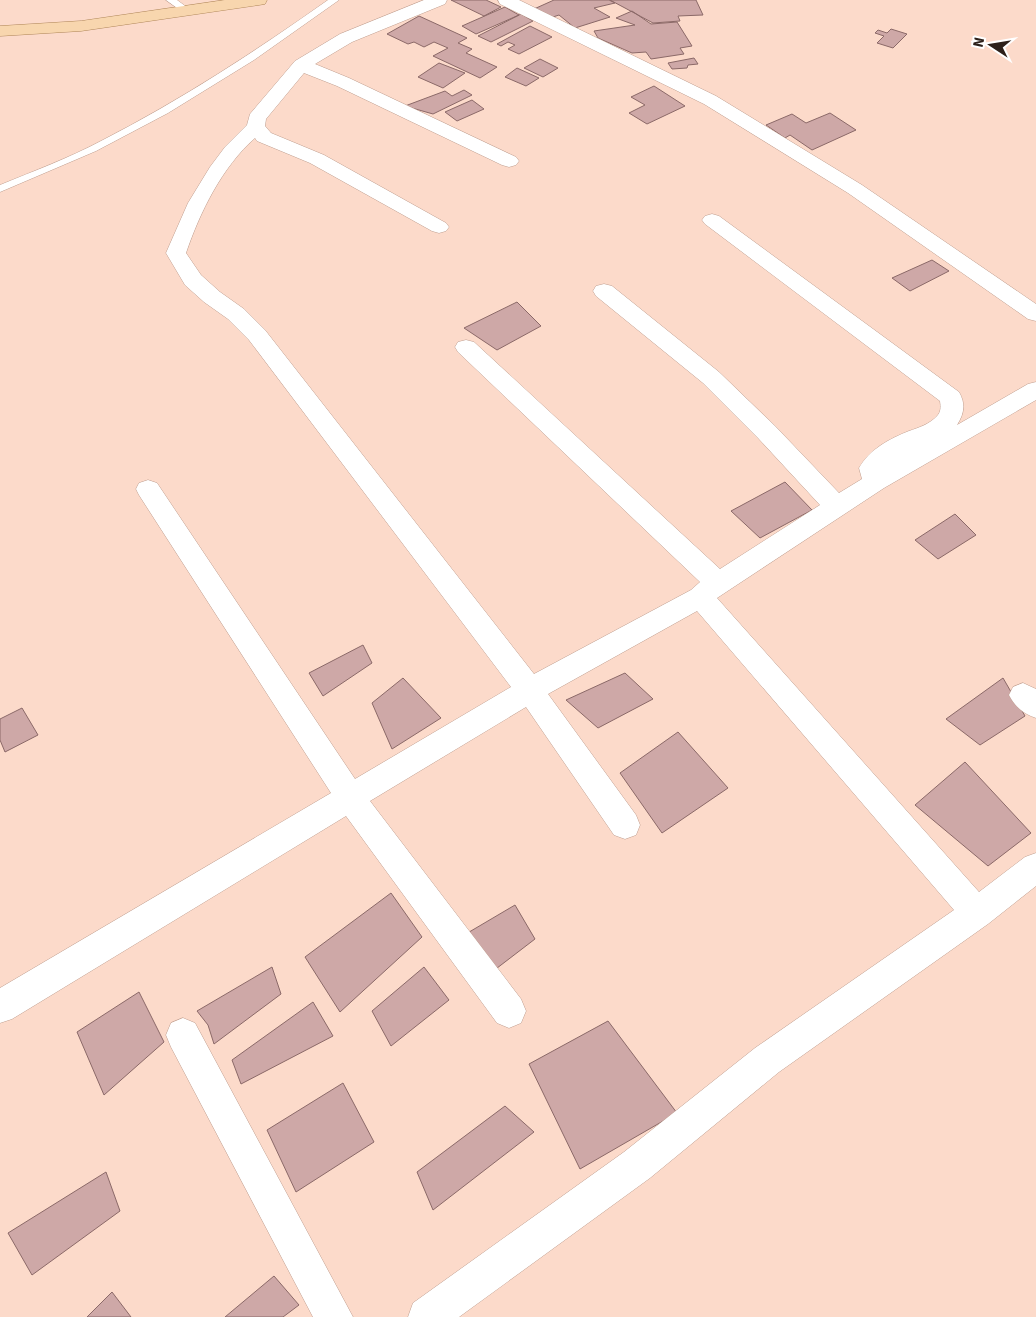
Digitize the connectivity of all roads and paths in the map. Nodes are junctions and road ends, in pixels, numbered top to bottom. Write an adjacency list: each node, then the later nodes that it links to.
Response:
1 (171, 0): 6 (lane)
2 (259, 0): 6 (main road)
3 (334, 0): 11 (lane)
4 (439, 0): 8 (street)
5 (506, 0): 15 (street)
6 (187, 11): 7 (main road)
7 (0, 31)
8 (301, 65): 9 (street); 10 (street)
9 (256, 127): 13 (street); 22 (street)
10 (509, 161)
11 (0, 189)
12 (712, 220): 18 (street)
13 (439, 227)
14 (604, 291): 20 (street)
15 (1036, 314)
16 (466, 347): 21 (street)
17 (1036, 390): 18 (street)
18 (875, 482): 20 (street)
19 (148, 489): 23 (street)
20 (837, 507): 21 (street)
21 (709, 590): 22 (street); 26 (street)
22 (530, 690): 23 (street); 24 (street)
23 (349, 796): 27 (street); 28 (street)
24 (625, 825)
25 (1036, 867): 26 (street)
26 (977, 913): 31 (street)
27 (0, 1007)
28 (509, 1011)
29 (183, 1035): 30 (street)
30 (334, 1317)
31 (427, 1317)

